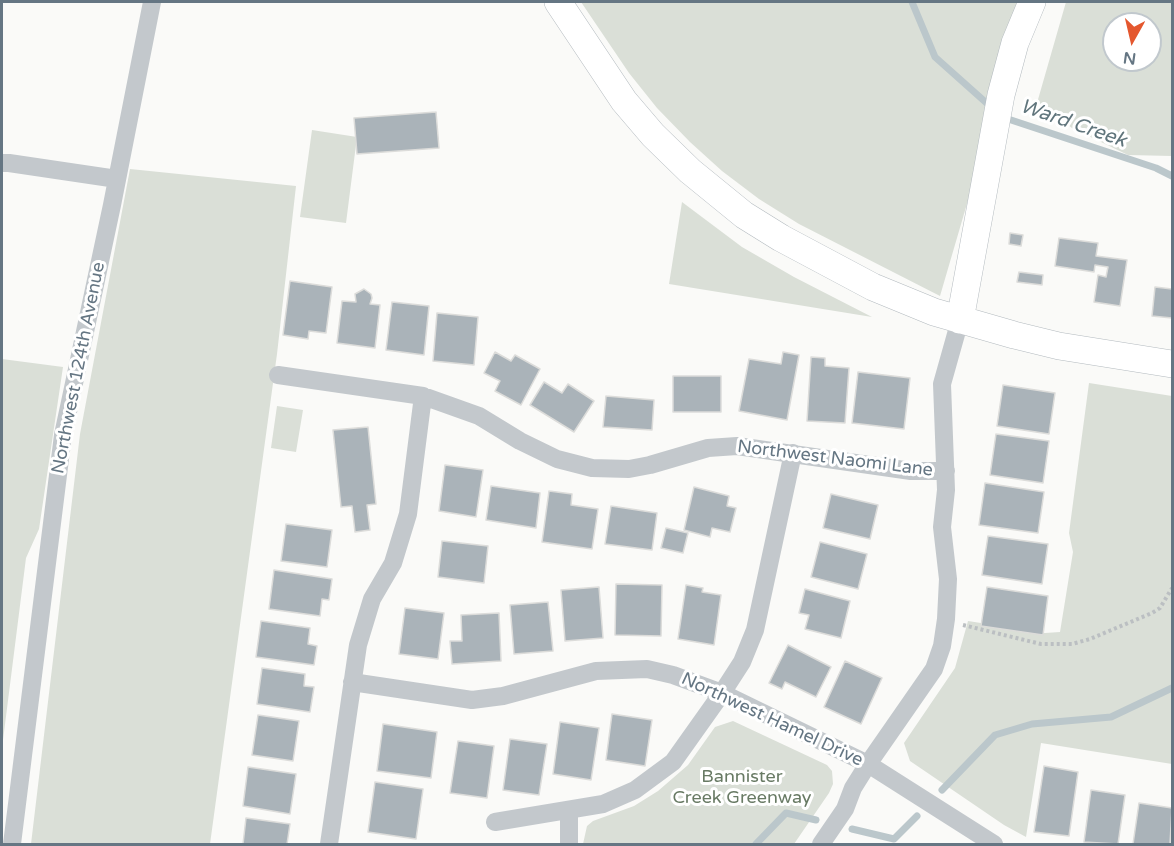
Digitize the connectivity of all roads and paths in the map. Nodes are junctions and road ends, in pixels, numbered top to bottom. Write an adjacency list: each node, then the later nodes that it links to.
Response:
1 (152, 2): 5 (street, Northwest 124th Avenue)
2 (558, 2): 6 (main road)
3 (1032, 2): 6 (main road)
4 (2, 163): 5 (street)
5 (117, 179): 19 (street, Northwest 124th Avenue)
6 (960, 320): 7 (main road); 11 (street)
7 (1173, 364)
8 (278, 375): 9 (street, Northwest Naomi Lane)
9 (423, 396): 10 (street, Northwest Naomi Lane); 14 (street)
10 (793, 453): 11 (street, Northwest Naomi Lane); 15 (street)
11 (946, 471): 13 (street)
12 (1173, 588): 13 (path)
13 (946, 619): 16 (street)
14 (352, 682): 15 (street, Northwest Hamel Drive); 20 (street)
15 (723, 693): 16 (street, Northwest Hamel Drive); 17 (street)
16 (868, 764): 22 (street); 23 (street, Northwest Hamel Drive)
17 (569, 810): 18 (street); 21 (street)
18 (495, 822)
19 (12, 844)
20 (329, 844)
21 (569, 844)
22 (821, 844)
23 (994, 844)

